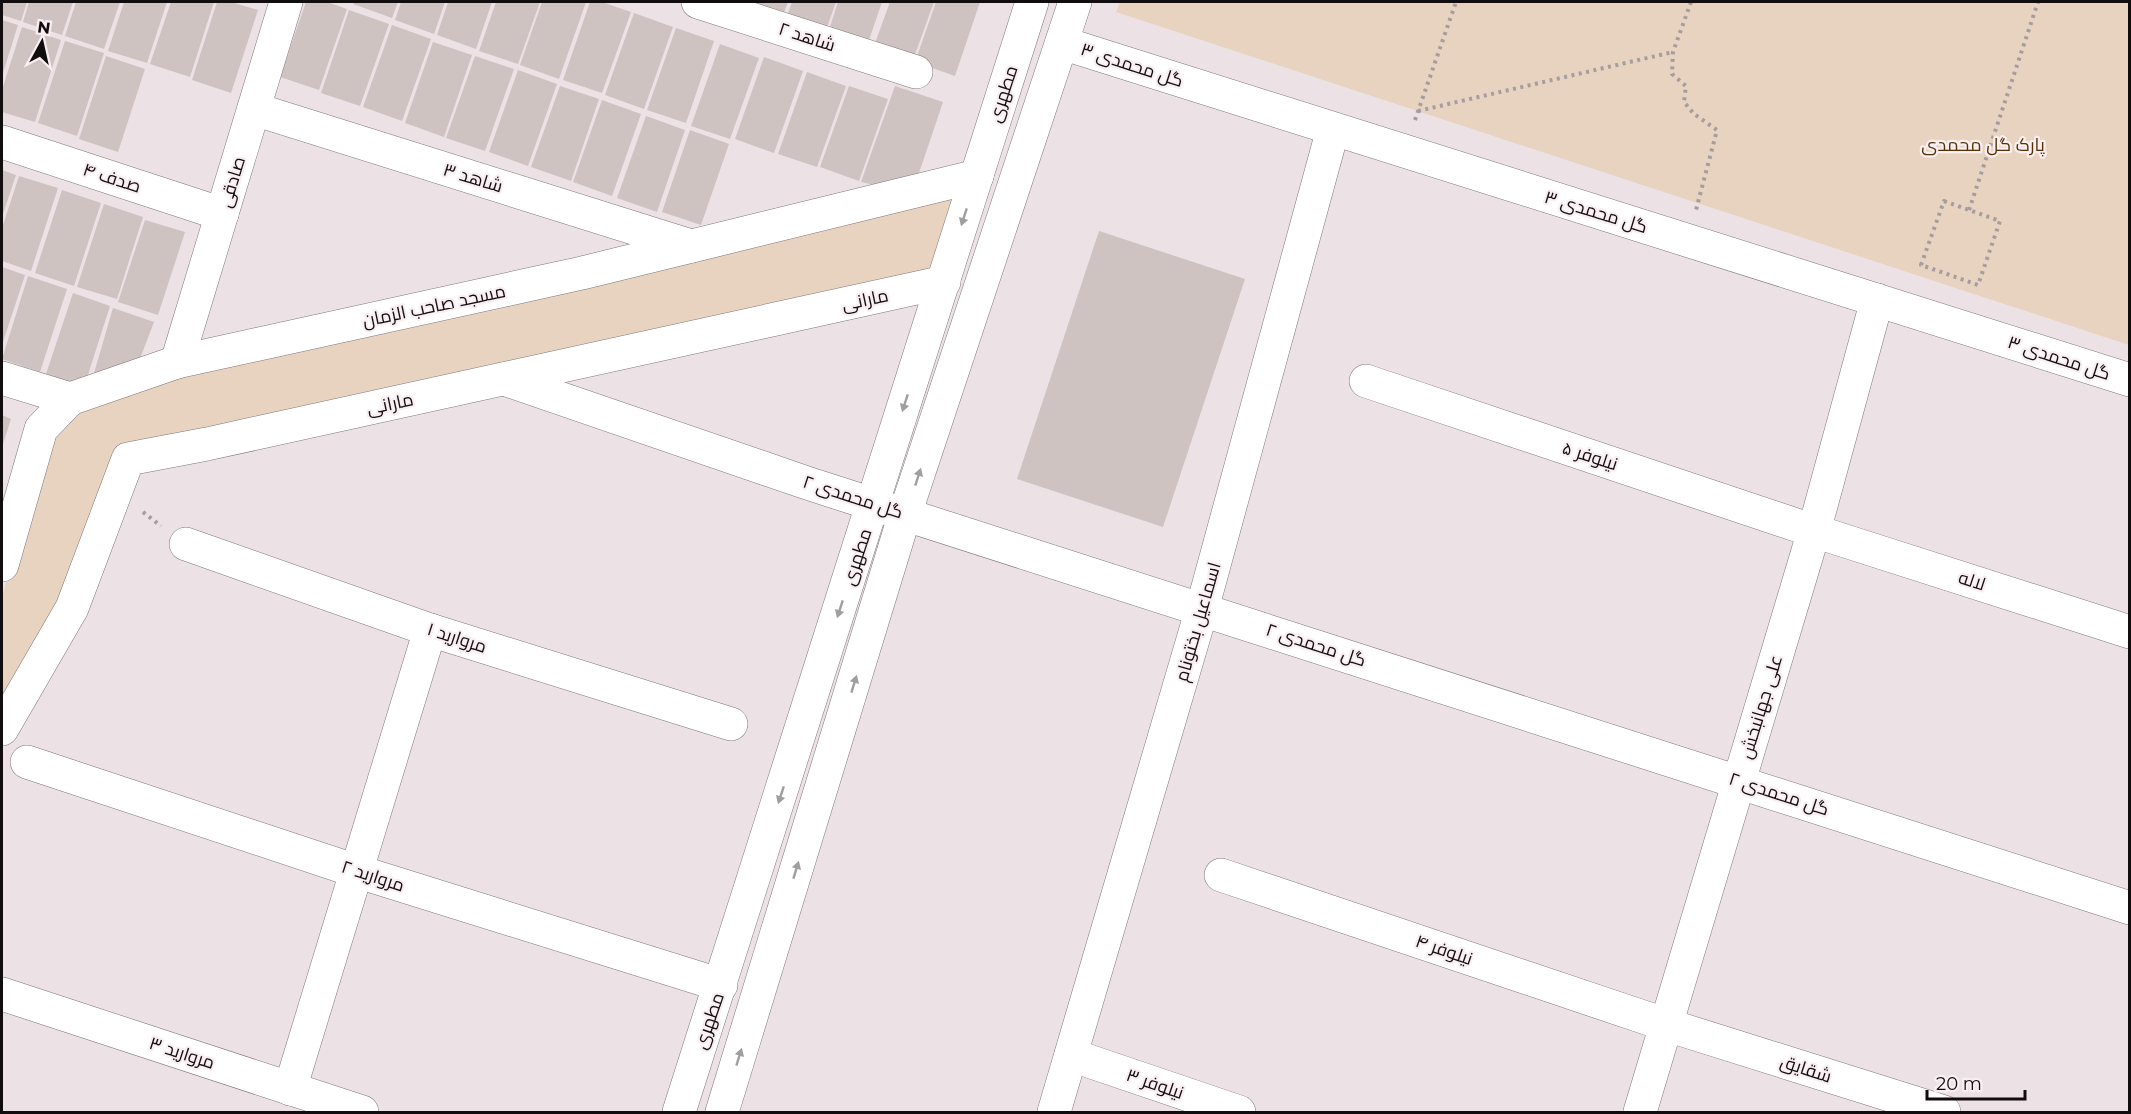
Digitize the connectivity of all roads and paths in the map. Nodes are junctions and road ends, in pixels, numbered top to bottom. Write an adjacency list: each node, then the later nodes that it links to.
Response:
1 (286, 2): 11 (street, صادقی)
2 (698, 2): 10 (street, شاهد ۲)
3 (1032, 2): 14 (street, مطهری)
4 (1075, 2): 8 (street, مطهری)
5 (1456, 2): 9 (path)
6 (1691, 2): 9 (path)
7 (2038, 2): 16 (path)
8 (1062, 43): 12 (street, گل محمدی ۳); 29 (street, مطهری, one-way to 8)
9 (1673, 52): 15 (path)
10 (916, 72)
11 (254, 109): 17 (street, صادقی); 18 (street, شاهد ۳)
12 (1333, 129): 20 (street, گل محمدی ۳); 33 (street, اسماعیل بختونام)
13 (2, 142): 17 (street, صدف ۴)
14 (977, 176): 18 (street, مسجد صاحب الزمان); 19 (street, مطهری, one-way to 19)
15 (1698, 203)
16 (1969, 210): 16 (path)
17 (222, 214): 21 (street, صادقی)
18 (691, 246): 21 (street, مسجد صاحب الزمان)
19 (944, 282): 23 (street, مارانی); 28 (street, مطهری, one-way to 28)
20 (1877, 300): 24 (street, گل محمدی ۳); 30 (street, علی جهانبخش)
21 (177, 362): 26 (street, مسجد صاحب الزمان)
22 (2, 378): 26 (street)
23 (504, 379): 27 (street, مارانی); 28 (street, گل محمدی ۲)
24 (2130, 380)
25 (1365, 381): 30 (street, نیلوفر ۵)
26 (70, 399): 32 (street, مسجد صاحب الزمان)
27 (114, 490): 31 (path); 37 (street, مارانی)
28 (873, 504): 29 (street, گل محمدی ۲); 43 (street, مطهری, one-way to 43)
29 (905, 514): 33 (street, گل محمدی ۲); 48 (street, مطهری, one-way to 29)
30 (1814, 531): 35 (street, لاله); 39 (street, علی جهانبخش)
31 (186, 544): 34 (street, مروارید ۱)
32 (2, 565)
33 (1203, 609): 39 (street, گل محمدی ۲); 46 (street, اسماعیل بختونام)
34 (430, 630): 36 (street, مروارید ۱); 40 (street)
35 (2130, 632)
36 (731, 724)
37 (2, 729)
38 (27, 762): 40 (street, مروارید ۲)
39 (1739, 781): 42 (street, گل محمدی ۲); 45 (street, علی جهانبخش)
40 (356, 871): 43 (street, مروارید ۲); 47 (street)
41 (1221, 875): 45 (street, نیلوفر ۴)
42 (2130, 908)
43 (721, 986): 50 (street, مطهری)
44 (2, 993): 47 (street, مروارید ۳)
45 (1667, 1025): 53 (street, علی جهانبخش); 54 (street, شقایق)
46 (1071, 1055): 51 (street, اسماعیل بختونام); 52 (street, نیلوفر ۳)
47 (290, 1089): 49 (street, مروارید ۳)
48 (723, 1112)
49 (362, 1113)
50 (679, 1113)
51 (1053, 1113)
52 (1239, 1113)
53 (1640, 1113)
54 (1944, 1113)

